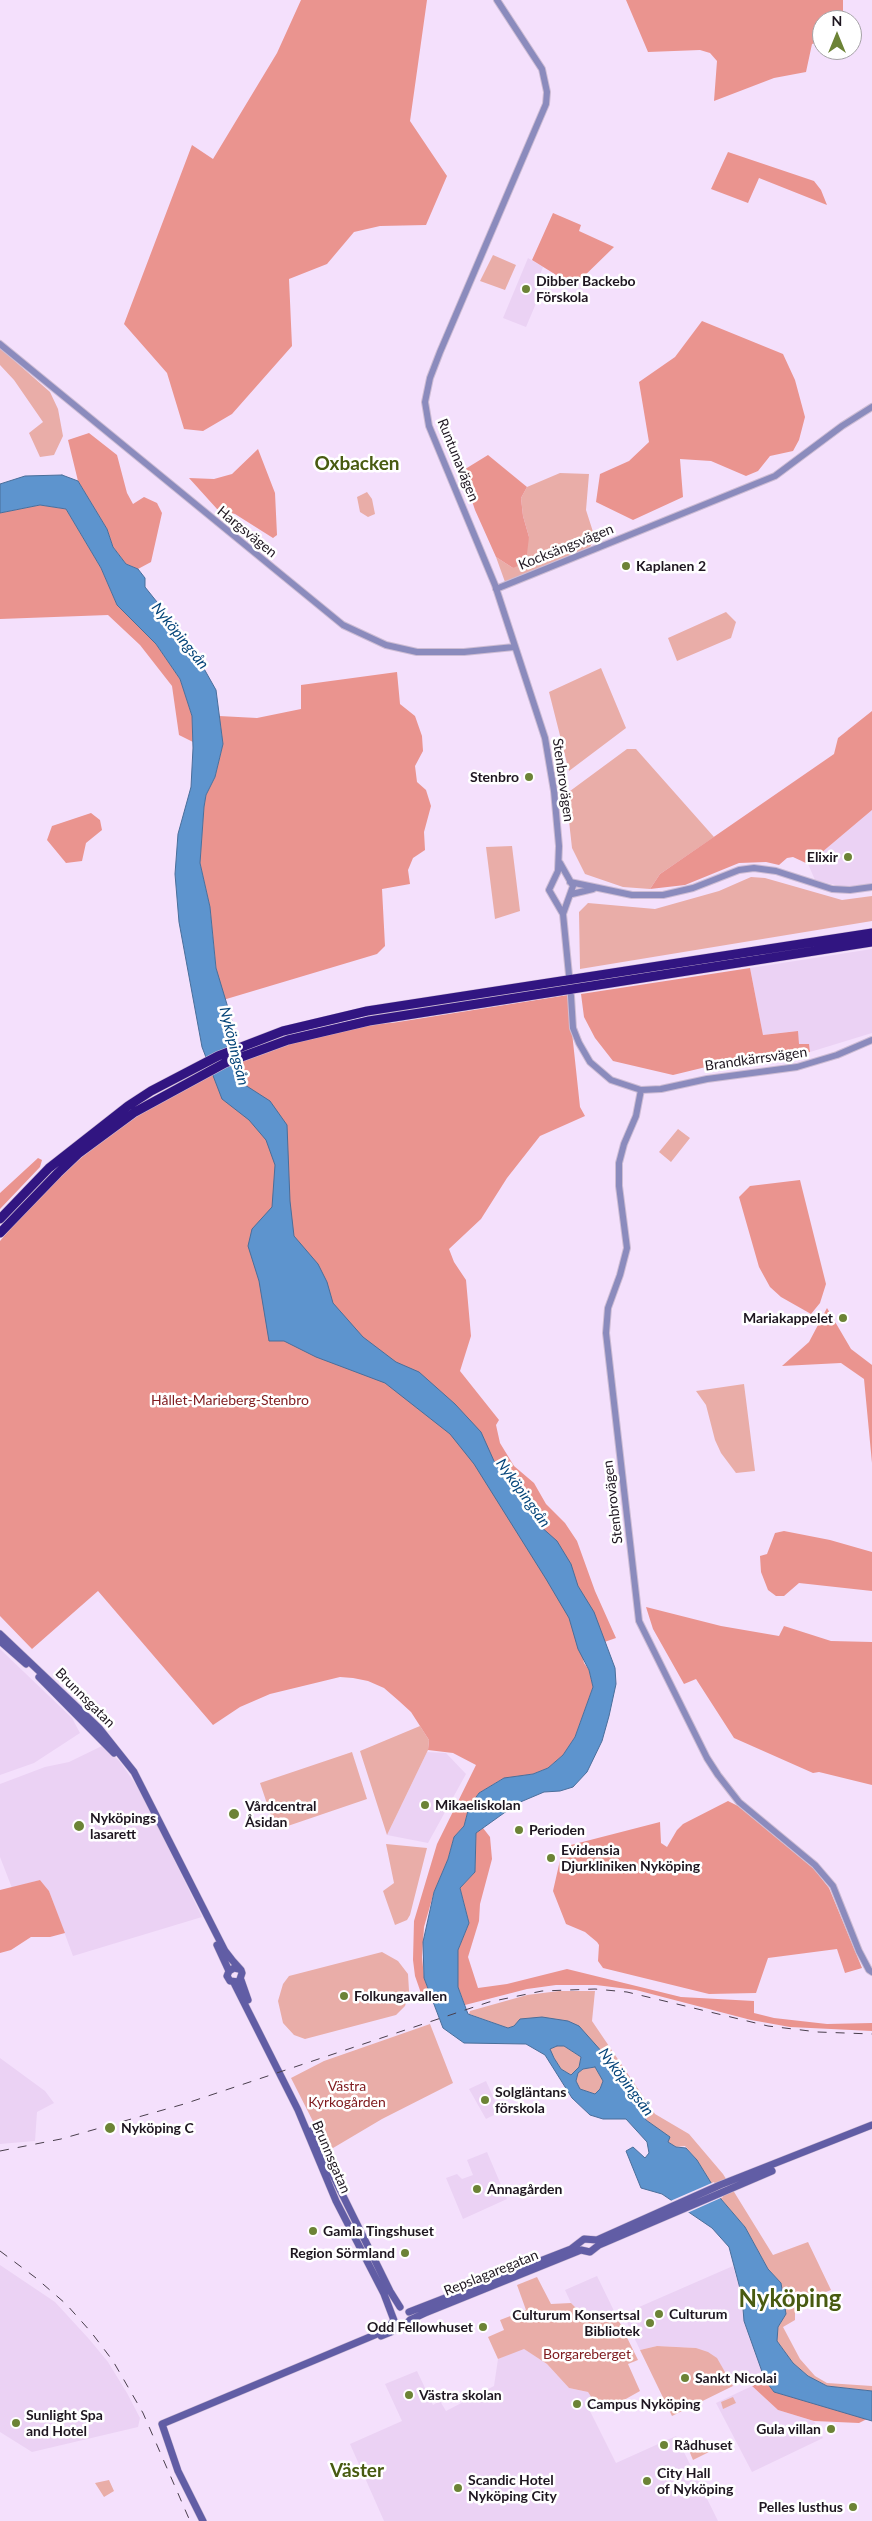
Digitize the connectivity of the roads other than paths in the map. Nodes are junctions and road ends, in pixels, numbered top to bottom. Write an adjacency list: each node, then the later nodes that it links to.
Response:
1 (497, 0): 4 (street, Runtunavägen)
2 (0, 344): 5 (street, Hargsvägen)
3 (872, 407): 4 (street, Kocksängsvägen)
4 (496, 589): 5 (street, Runtunavägen)
5 (514, 647): 6 (street, Stenbrovägen)
6 (559, 862): 7 (street, Stenbrovägen); 8 (street, Stenbrovägen)
7 (554, 879): 8 (street); 12 (street, Stenbrovägen)
8 (568, 880): 10 (street); 11 (street, Stenbrovägen)
9 (872, 887): 10 (street)
10 (597, 888): 11 (street)
11 (570, 896): 12 (street); 13 (street, Stenbrovägen)
12 (557, 900): 13 (street, Stenbrovägen)
13 (563, 914): 16 (street, Stenbrovägen)
14 (872, 933): 19 (highway)
15 (872, 942): 19 (highway)
16 (569, 975)
17 (571, 996): 21 (street)
18 (872, 1040): 21 (street, Brandkärrsvägen)
19 (244, 1051): 20 (highway)
20 (192, 1075): 22 (highway); 23 (highway)
21 (641, 1090): 30 (street, Stenbrovägen)
22 (0, 1219)
23 (0, 1233)
24 (0, 1634): 26 (main road, Brunnsgatan)
25 (0, 1641): 26 (main road, Brunnsgatan)
26 (96, 1730): 27 (main road, Brunnsgatan)
27 (194, 1891): 28 (main road, Brunnsgatan); 29 (main road, Brunnsgatan)
28 (239, 1969): 29 (main road); 31 (main road)
29 (229, 1971): 31 (main road)
30 (872, 1972)
31 (238, 1981): 37 (main road, Brunnsgatan); 39 (main road, Brunnsgatan)
32 (872, 2125): 33 (main road)
33 (667, 2212): 34 (main road); 36 (main road)
34 (591, 2240): 35 (main road); 36 (main road)
35 (580, 2247): 36 (main road); 38 (main road, Repslagaregatan); 40 (main road, Repslagaregatan)
36 (593, 2248)
37 (400, 2307): 38 (main road); 39 (main road)
38 (409, 2312): 40 (main road)
39 (395, 2320): 40 (main road, Repslagaregatan); 41 (main road)
40 (410, 2320)
41 (203, 2521)

